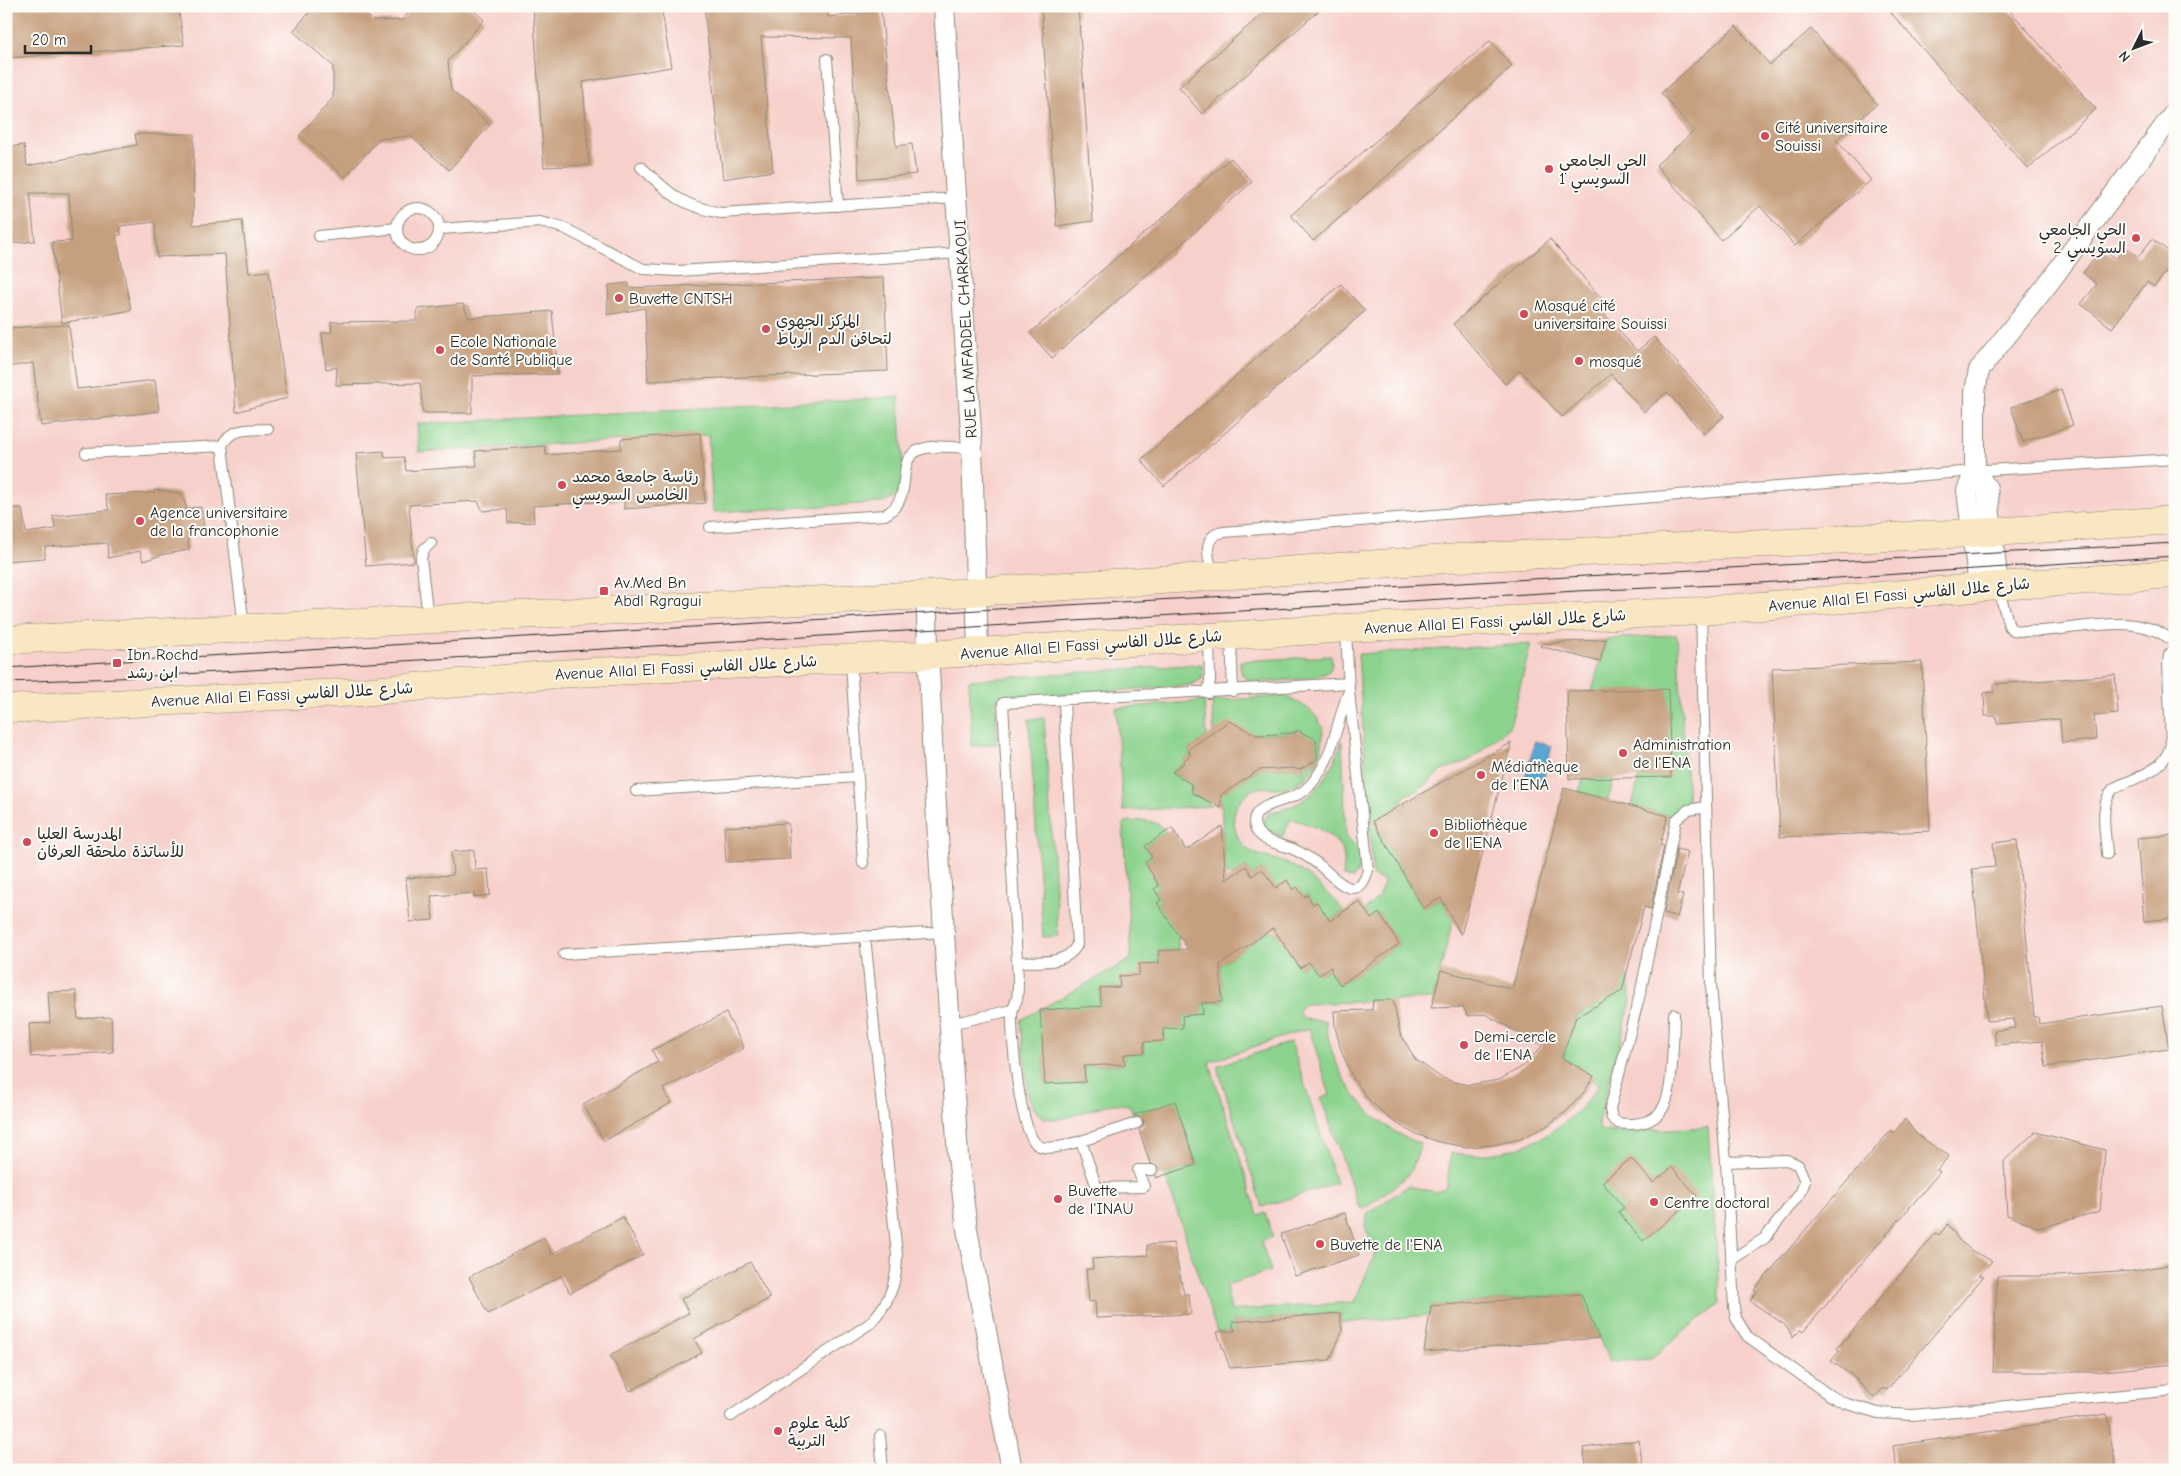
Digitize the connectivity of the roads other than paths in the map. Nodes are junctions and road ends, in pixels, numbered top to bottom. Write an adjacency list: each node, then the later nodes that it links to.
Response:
1 (944, 6): 5 (street, RUE LA MFADDEL CHARKAOUI)
2 (827, 59): 6 (lane)
3 (2175, 112): 16 (street)
4 (641, 168): 6 (lane)
5 (957, 198): 6 (lane); 10 (street, RUE LA MFADDEL CHARKAOUI)
6 (838, 206)
7 (397, 228): 8 (lane); 8 (lane); 9 (lane)
8 (440, 229): 10 (lane)
9 (319, 236)
10 (961, 253): 13 (street, RUE LA MFADDEL CHARKAOUI)
11 (268, 429): 12 (lane)
12 (222, 446): 14 (lane); 28 (lane)
13 (972, 448): 18 (lane); 24 (street, RUE LA MFADDEL CHARKAOUI)
14 (86, 454)
15 (2175, 459): 16 (lane)
16 (1975, 471): 19 (street); 22 (lane)
17 (2175, 520): 19 (street)
18 (710, 527)
19 (1982, 532): 22 (street); 23 (street)
20 (430, 543): 27 (lane)
21 (2175, 574): 23 (street, Avenue Allal El Fassi شارع علال الفاسي)
22 (1213, 577): 24 (street)
23 (1988, 586): 26 (street, Avenue Allal El Fassi شارع علال الفاسي); 32 (lane)
24 (978, 591): 25 (street); 34 (street, RUE LA MFADDEL CHARKAOUI)
25 (926, 594): 27 (street); 35 (street)
26 (1701, 611): 29 (street, Avenue Allal El Fassi شارع علال الفاسي); 44 (lane)
27 (428, 618): 28 (street)
28 (244, 628): 31 (street)
29 (1346, 628): 30 (street, Avenue Allal El Fassi شارع علال الفاسي); 37 (lane)
30 (1220, 636): 34 (street, Avenue Allal El Fassi شارع علال الفاسي); 38 (lane); 39 (lane)
31 (6, 640)
32 (2175, 644)
33 (2175, 648): 45 (lane)
34 (978, 652): 35 (street, Avenue Allal El Fassi شارع علال الفاسي)
35 (928, 654): 36 (street, Avenue Allal El Fassi شارع علال الفاسي); 47 (street)
36 (851, 657): 41 (street, Avenue Allal El Fassi شارع علال الفاسي); 42 (lane)
37 (1349, 687): 37 (lane); 38 (lane)
38 (1234, 691): 39 (lane)
39 (1208, 693): 40 (lane)
40 (1064, 701): 50 (lane); 50 (lane)
41 (6, 709)
42 (858, 777): 43 (lane); 46 (lane)
43 (636, 791)
44 (1706, 807): 52 (lane); 56 (lane)
45 (2107, 854)
46 (863, 864)
47 (945, 932): 48 (lane); 53 (street)
48 (865, 936): 49 (lane); 60 (lane)
49 (564, 954)
50 (1018, 962): 51 (lane)
51 (1012, 1010): 53 (lane); 55 (lane)
52 (1674, 1014)
53 (950, 1024): 63 (street)
54 (1137, 1123): 55 (lane)
55 (1081, 1141): 57 (lane)
56 (1726, 1162): 58 (lane); 58 (lane)
57 (1152, 1170)
58 (1731, 1260): 59 (lane)
59 (2175, 1390)
60 (731, 1416)
61 (880, 1436): 62 (lane)
62 (883, 1470)
63 (1012, 1470)

